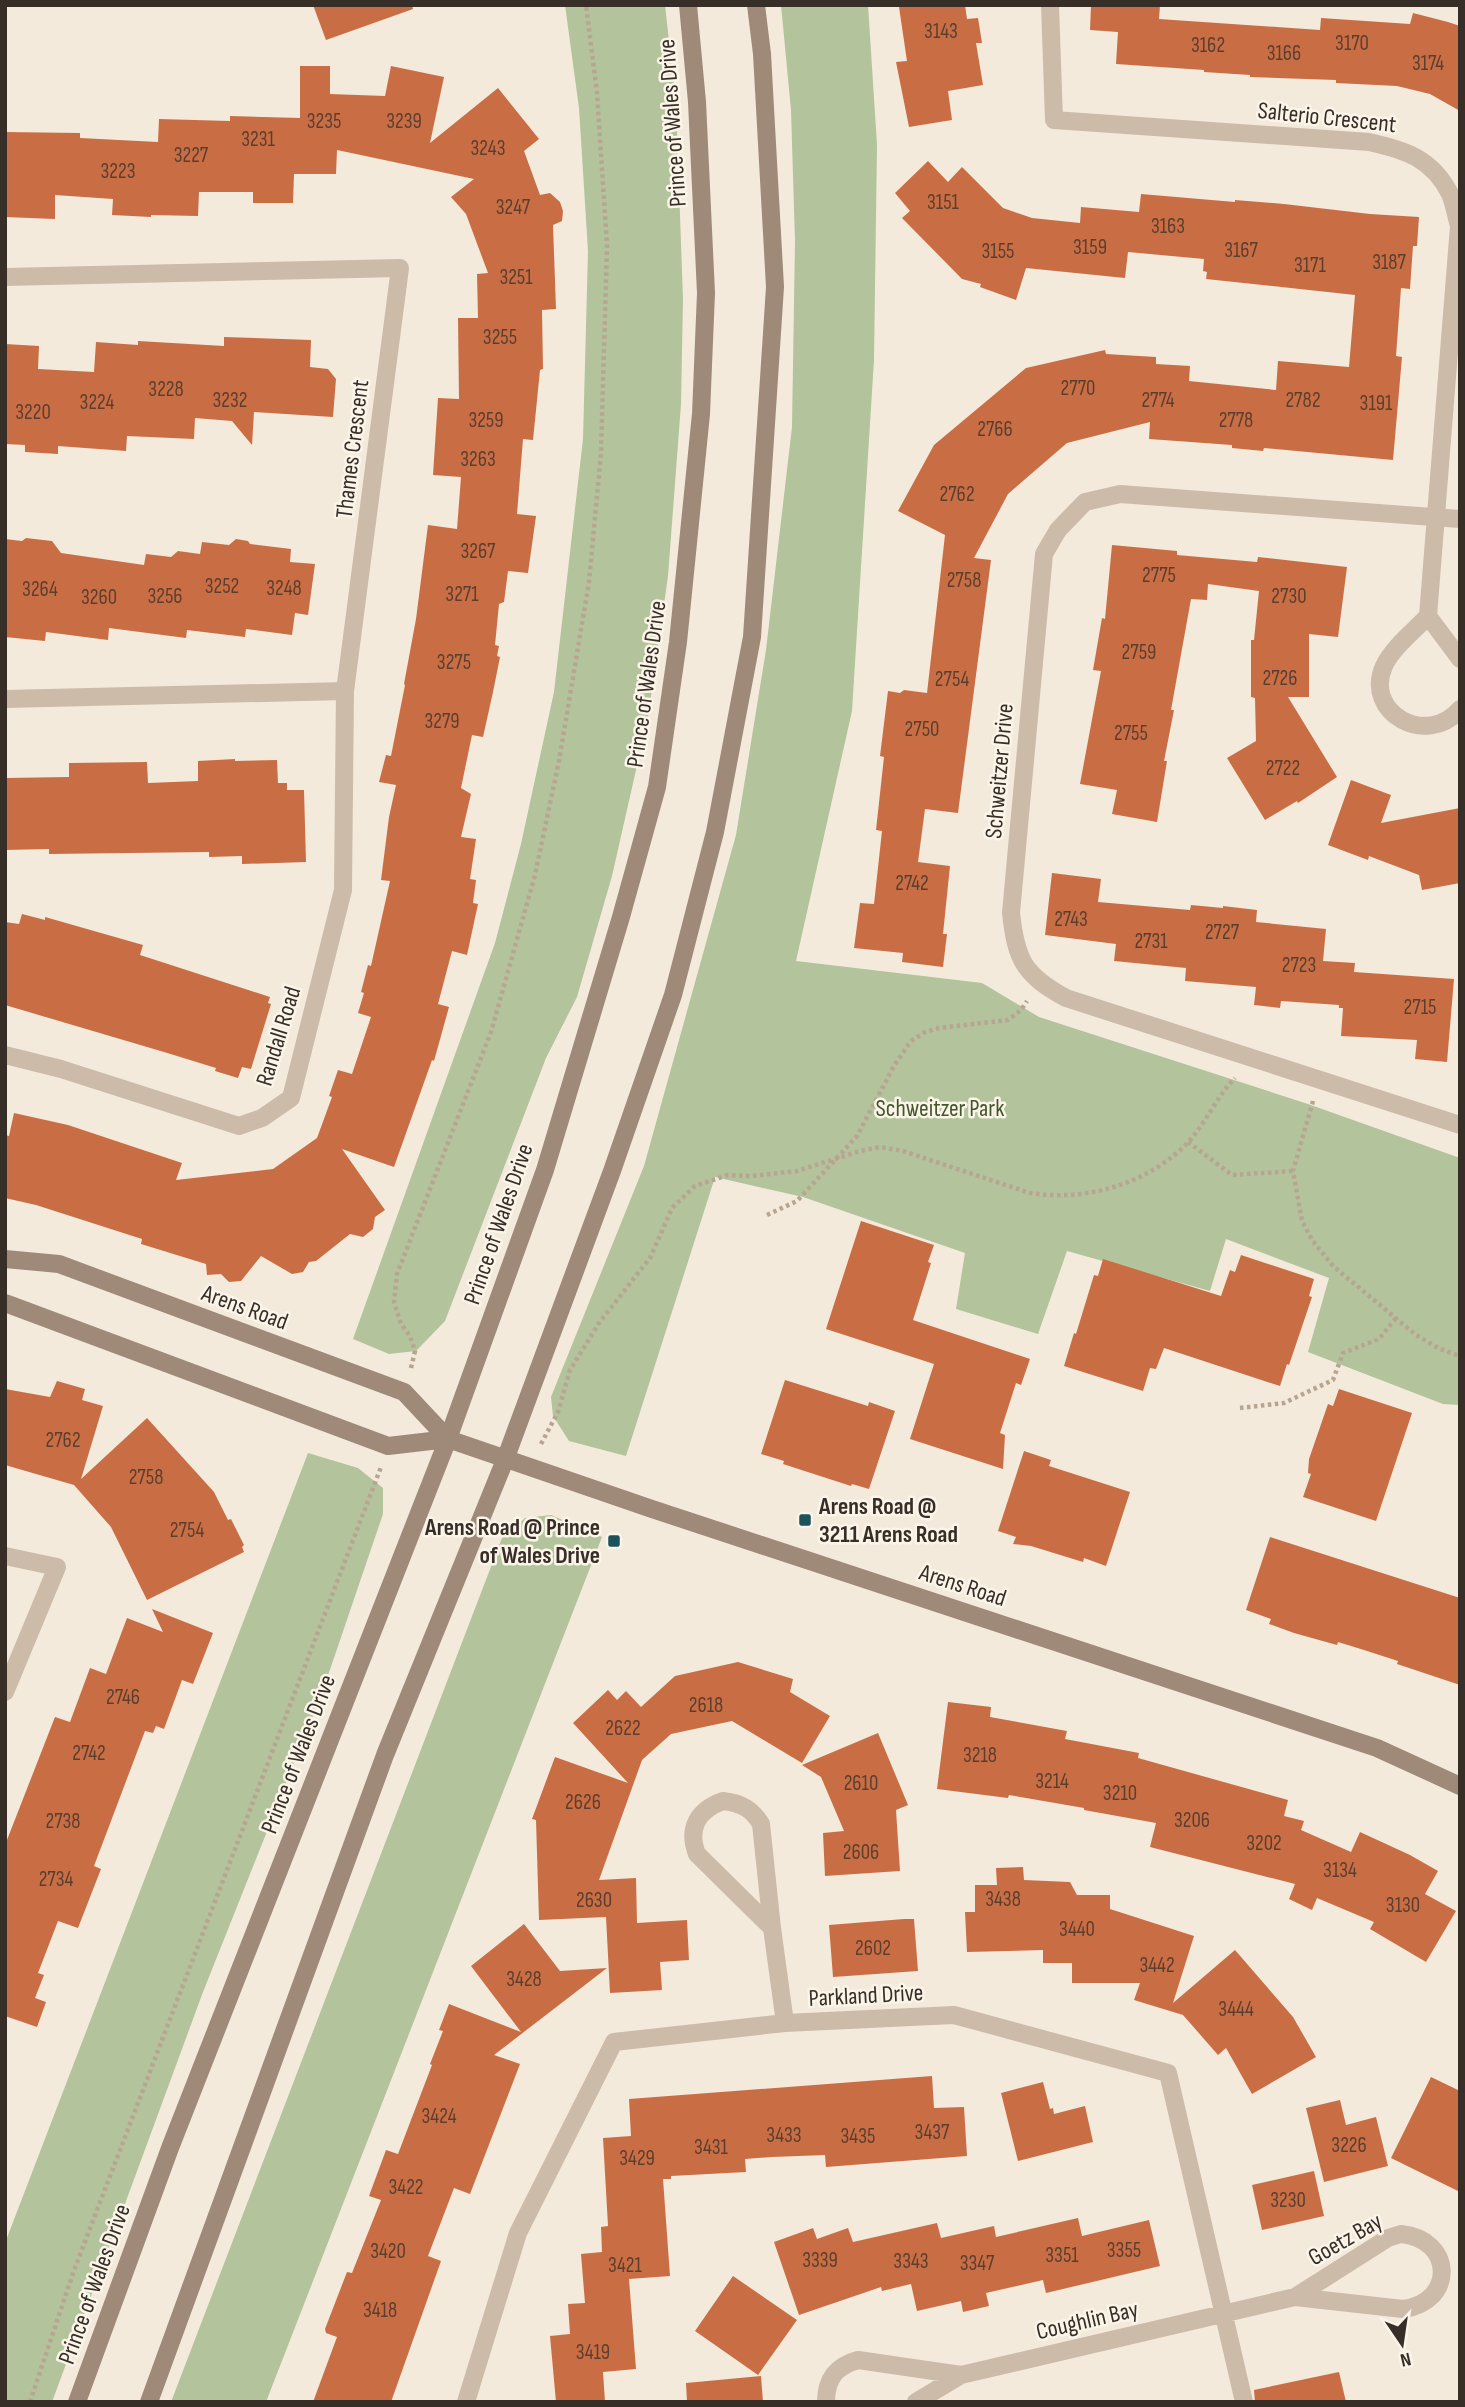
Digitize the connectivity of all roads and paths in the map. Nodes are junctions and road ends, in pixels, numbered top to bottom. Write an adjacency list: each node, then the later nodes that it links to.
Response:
1 (586, 5): 26 (path)
2 (688, 5): 28 (main road, Prince of Wales Drive)
3 (756, 5): 30 (main road)
4 (1050, 5): 6 (street, Salterio Crescent)
5 (5, 277): 10 (street, Thames Crescent)
6 (1436, 517): 7 (street, Schweitzer Drive); 8 (street); 13 (street, Schweitzer Drive)
7 (1460, 519)
8 (1427, 616): 9 (street); 12 (street)
9 (1460, 659)
10 (345, 691): 11 (street); 14 (street, Randall Road)
11 (5, 699)
12 (1460, 709)
13 (1038, 982): 15 (street, Schweitzer Drive); 19 (path)
14 (5, 1055)
15 (1252, 1059): 16 (street, Schweitzer Drive); 18 (path)
16 (1321, 1081): 17 (street, Schweitzer Drive); 20 (path)
17 (1460, 1125)
18 (1188, 1142): 19 (path); 20 (path)
19 (838, 1158): 21 (path); 30 (path)
20 (1293, 1171): 24 (path)
21 (767, 1215)
22 (5, 1259): 26 (main road, Arens Road)
23 (5, 1303): 29 (main road, Arens Road)
24 (1396, 1318): 25 (path); 27 (path)
25 (1460, 1356)
26 (404, 1392): 28 (main road, Arens Road)
27 (1240, 1408)
28 (448, 1439): 29 (main road, Arens Road); 30 (main road, Arens Road); 40 (main road, Prince of Wales Drive)
29 (388, 1446): 39 (path)
30 (505, 1460): 33 (main road, Arens Road); 41 (main road)
31 (5, 1556): 32 (street)
32 (5, 1692)
33 (1460, 1786)
34 (772, 1928): 34 (street); 35 (street)
35 (785, 2023): 37 (street, Parkland Drive); 42 (street, Parkland Drive)
36 (1295, 2297): 36 (street, Goetz Bay); 37 (street, Goetz Bay)
37 (1224, 2313): 38 (street, Coughlin Bay); 45 (street, Parkland Drive)
38 (961, 2375): 43 (street, Coughlin Bay); 44 (street, Coughlin Bay)
39 (30, 2402)
40 (77, 2402)
41 (149, 2402)
42 (466, 2402)
43 (826, 2402)
44 (916, 2402)
45 (1244, 2402)

